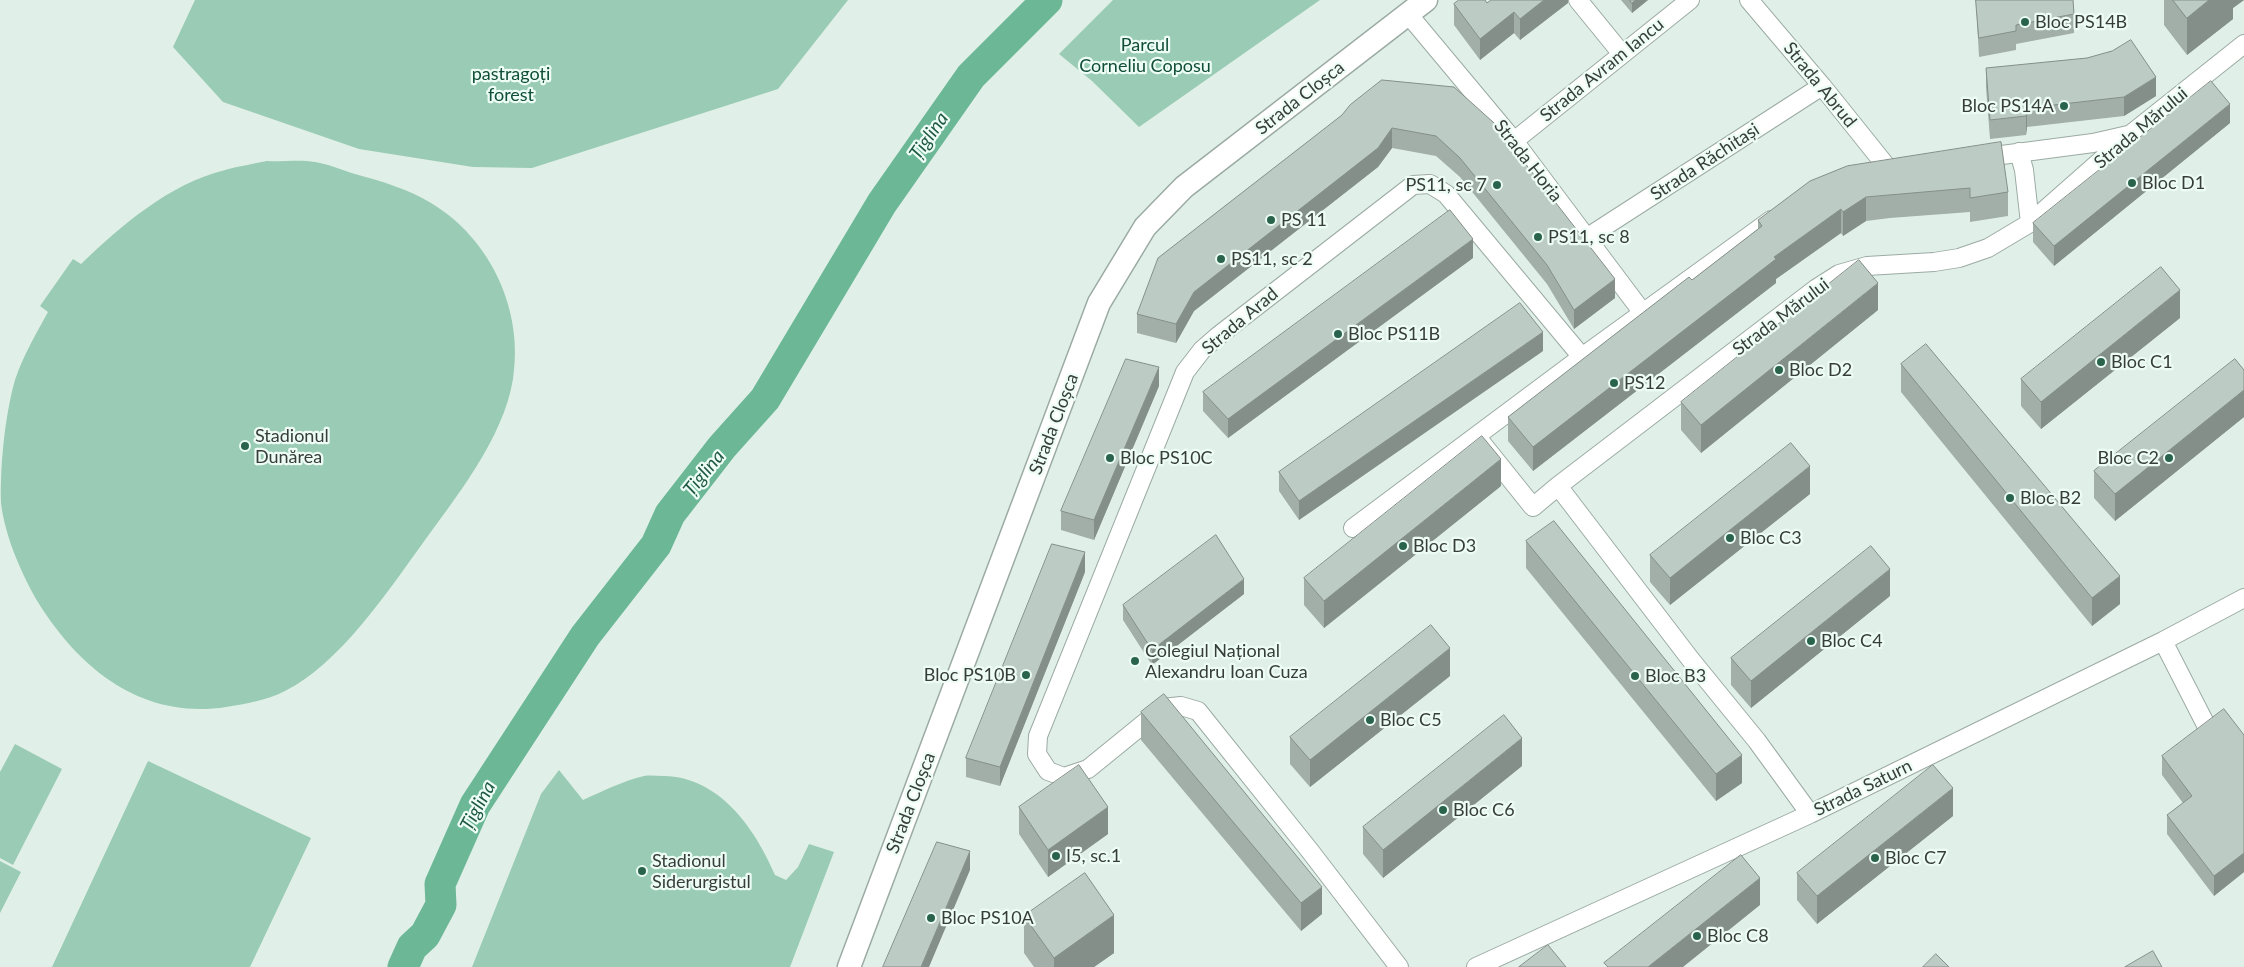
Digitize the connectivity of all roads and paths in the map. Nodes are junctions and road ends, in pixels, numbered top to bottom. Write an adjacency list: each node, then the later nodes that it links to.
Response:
1 (1426, 0): 5 (main road, Strada Cloșca)
2 (1578, 0): 7 (street)
3 (1690, 0): 7 (street, Strada Avram Iancu)
4 (1749, 0): 8 (street, Strada Abrud)
5 (1408, 14): 10 (street, Strada Horia); 26 (main road, Strada Cloșca)
6 (2244, 44): 9 (street, Strada Mărului)
7 (1622, 54): 10 (street, Strada Avram Iancu)
8 (1822, 86): 13 (street, Strada Abrud); 16 (street, Strada Răchitași)
9 (2131, 134): 11 (street); 15 (street, Strada Mărului)
10 (1514, 141): 16 (street, Strada Horia)
11 (2019, 152): 12 (street); 15 (street)
12 (1960, 161)
13 (1872, 175)
14 (1789, 208): 17 (street)
15 (2030, 223): 20 (street, Strada Mărului)
16 (1588, 237): 17 (street, Strada Horia)
17 (1643, 312): 18 (street)
18 (1582, 357): 19 (street); 27 (street, Strada Arad)
19 (1476, 436): 20 (street, Strada Mărului); 21 (street)
20 (1558, 486): 25 (street)
21 (1354, 528)
22 (2244, 598): 23 (street, Strada Saturn)
23 (2163, 641): 24 (street); 25 (street, Strada Saturn)
24 (2206, 725)
25 (1810, 814): 28 (street, Strada Saturn)
26 (849, 967)
27 (1399, 967)
28 (1476, 967)

